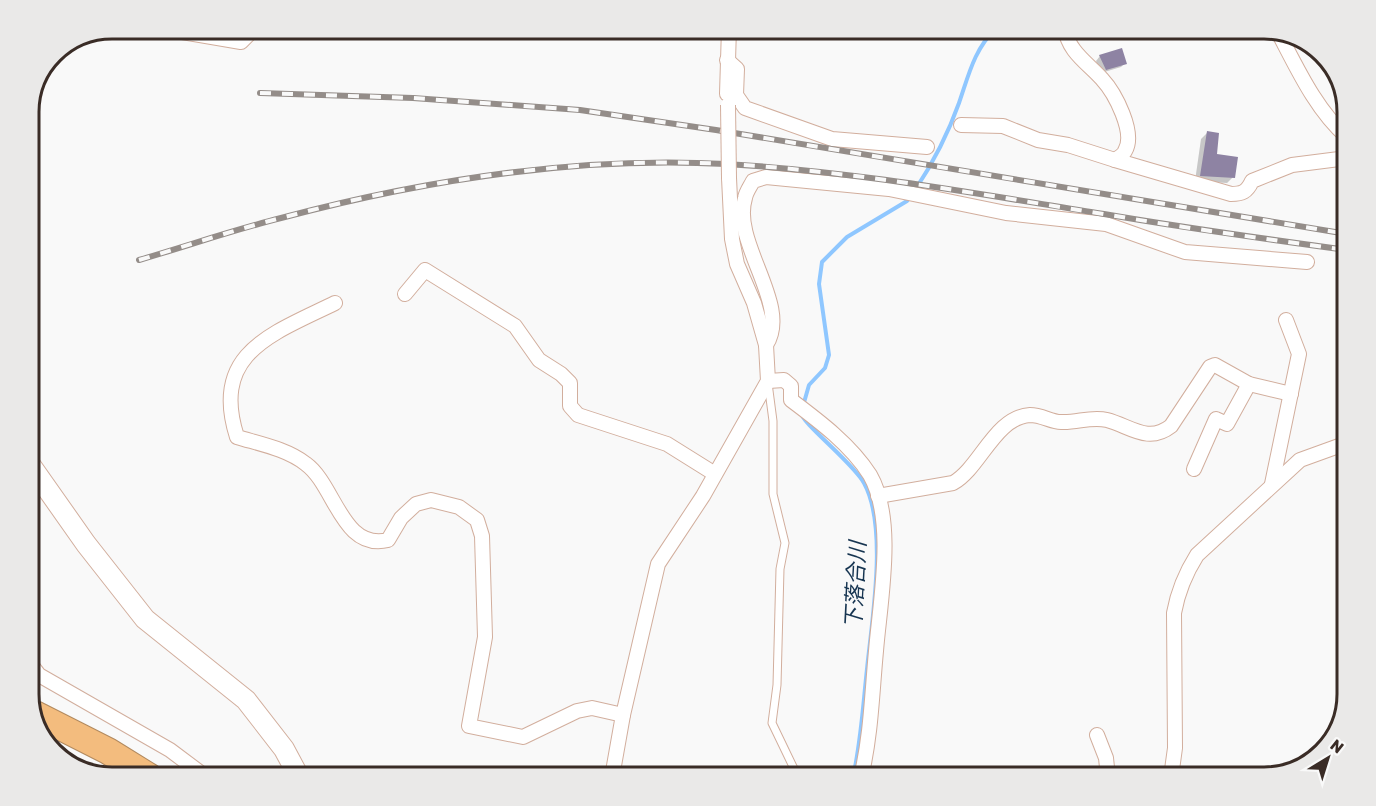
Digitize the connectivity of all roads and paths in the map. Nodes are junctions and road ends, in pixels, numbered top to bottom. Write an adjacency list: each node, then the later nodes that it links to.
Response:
1 (223, 39): 2 (street)
2 (244, 39)
3 (728, 39): 6 (street)
4 (1069, 39): 11 (street)
5 (1283, 41): 8 (street)
6 (727, 60): 9 (street); 16 (street, bridge)
7 (961, 125): 11 (street)
8 (1337, 128)
9 (927, 147)
10 (1337, 159): 11 (street)
11 (1115, 160)
12 (1306, 262): 16 (street)
13 (405, 294): 22 (street)
14 (334, 303): 27 (street)
15 (1286, 320): 19 (street)
16 (766, 345): 17 (street)
17 (768, 381): 22 (street); 25 (street); 36 (lane)
18 (1250, 384): 19 (street); 21 (street); 25 (street)
19 (1291, 394): 24 (street)
20 (1337, 447): 24 (street)
21 (1194, 469)
22 (715, 474): 27 (street)
23 (39, 477): 34 (street)
24 (1272, 484): 39 (street)
25 (878, 496): 37 (street)
26 (39, 675): 33 (street)
27 (623, 715): 35 (street)
28 (43, 718): 32 (highway)
29 (1097, 735): 38 (street)
30 (59, 744): 31 (highway)
31 (99, 766)
32 (134, 767)
33 (193, 767)
34 (292, 767)
35 (614, 767)
36 (793, 767)
37 (863, 767)
38 (1107, 767)
39 (1172, 767)

